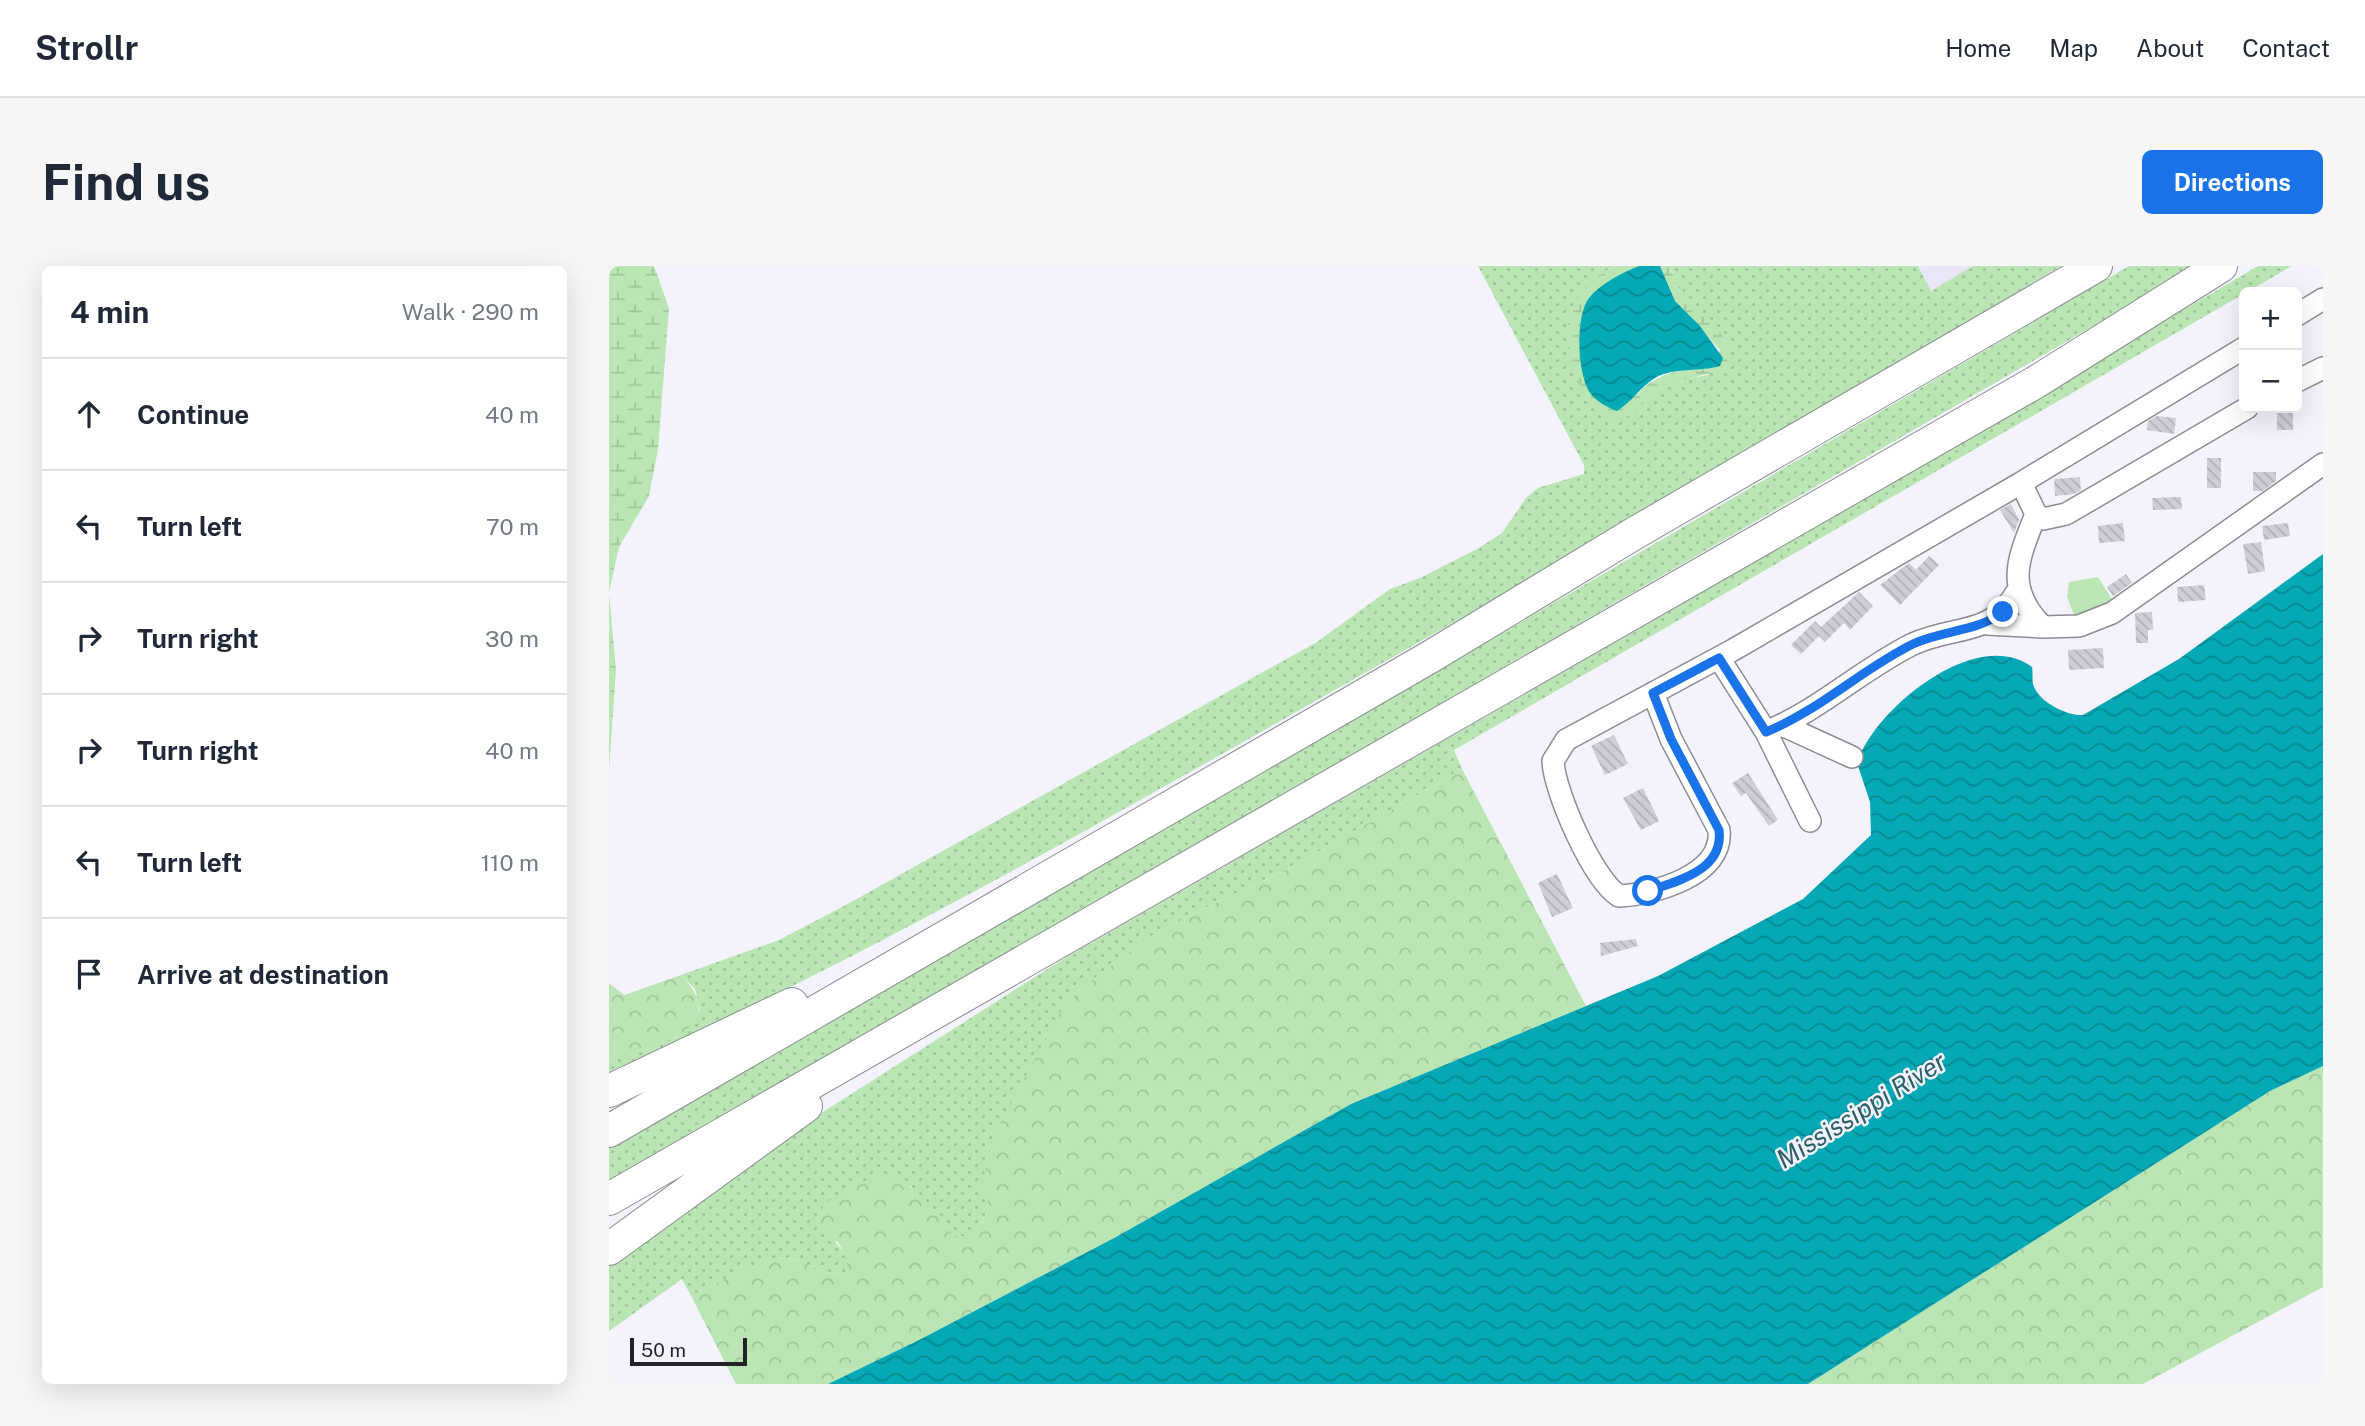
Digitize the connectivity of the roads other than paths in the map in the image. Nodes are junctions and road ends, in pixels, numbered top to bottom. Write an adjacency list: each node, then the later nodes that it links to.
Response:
1 (2096, 266): 20 (highway)
2 (2221, 266): 21 (highway)
3 (2323, 299): 4 (lane)
4 (2302, 312)
5 (2241, 350): 10 (lane)
6 (2323, 368): 7 (lane)
7 (2302, 378)
8 (2239, 413): 11 (lane)
9 (2323, 464): 14 (lane)
10 (2021, 483): 11 (lane); 15 (lane)
11 (2036, 514): 12 (lane)
12 (2018, 590): 13 (lane); 14 (lane)
13 (1987, 624): 14 (lane); 17 (lane)
14 (2042, 627)
15 (1719, 658): 16 (lane); 17 (lane)
16 (1653, 693): 16 (lane)
17 (1774, 729): 18 (lane); 19 (lane)
18 (1852, 757)
19 (1810, 821)
20 (992, 909): 22 (highway); 23 (highway)
21 (1021, 964): 24 (highway); 25 (highway)
22 (609, 1091)
23 (609, 1131)
24 (609, 1199)
25 (609, 1249)

